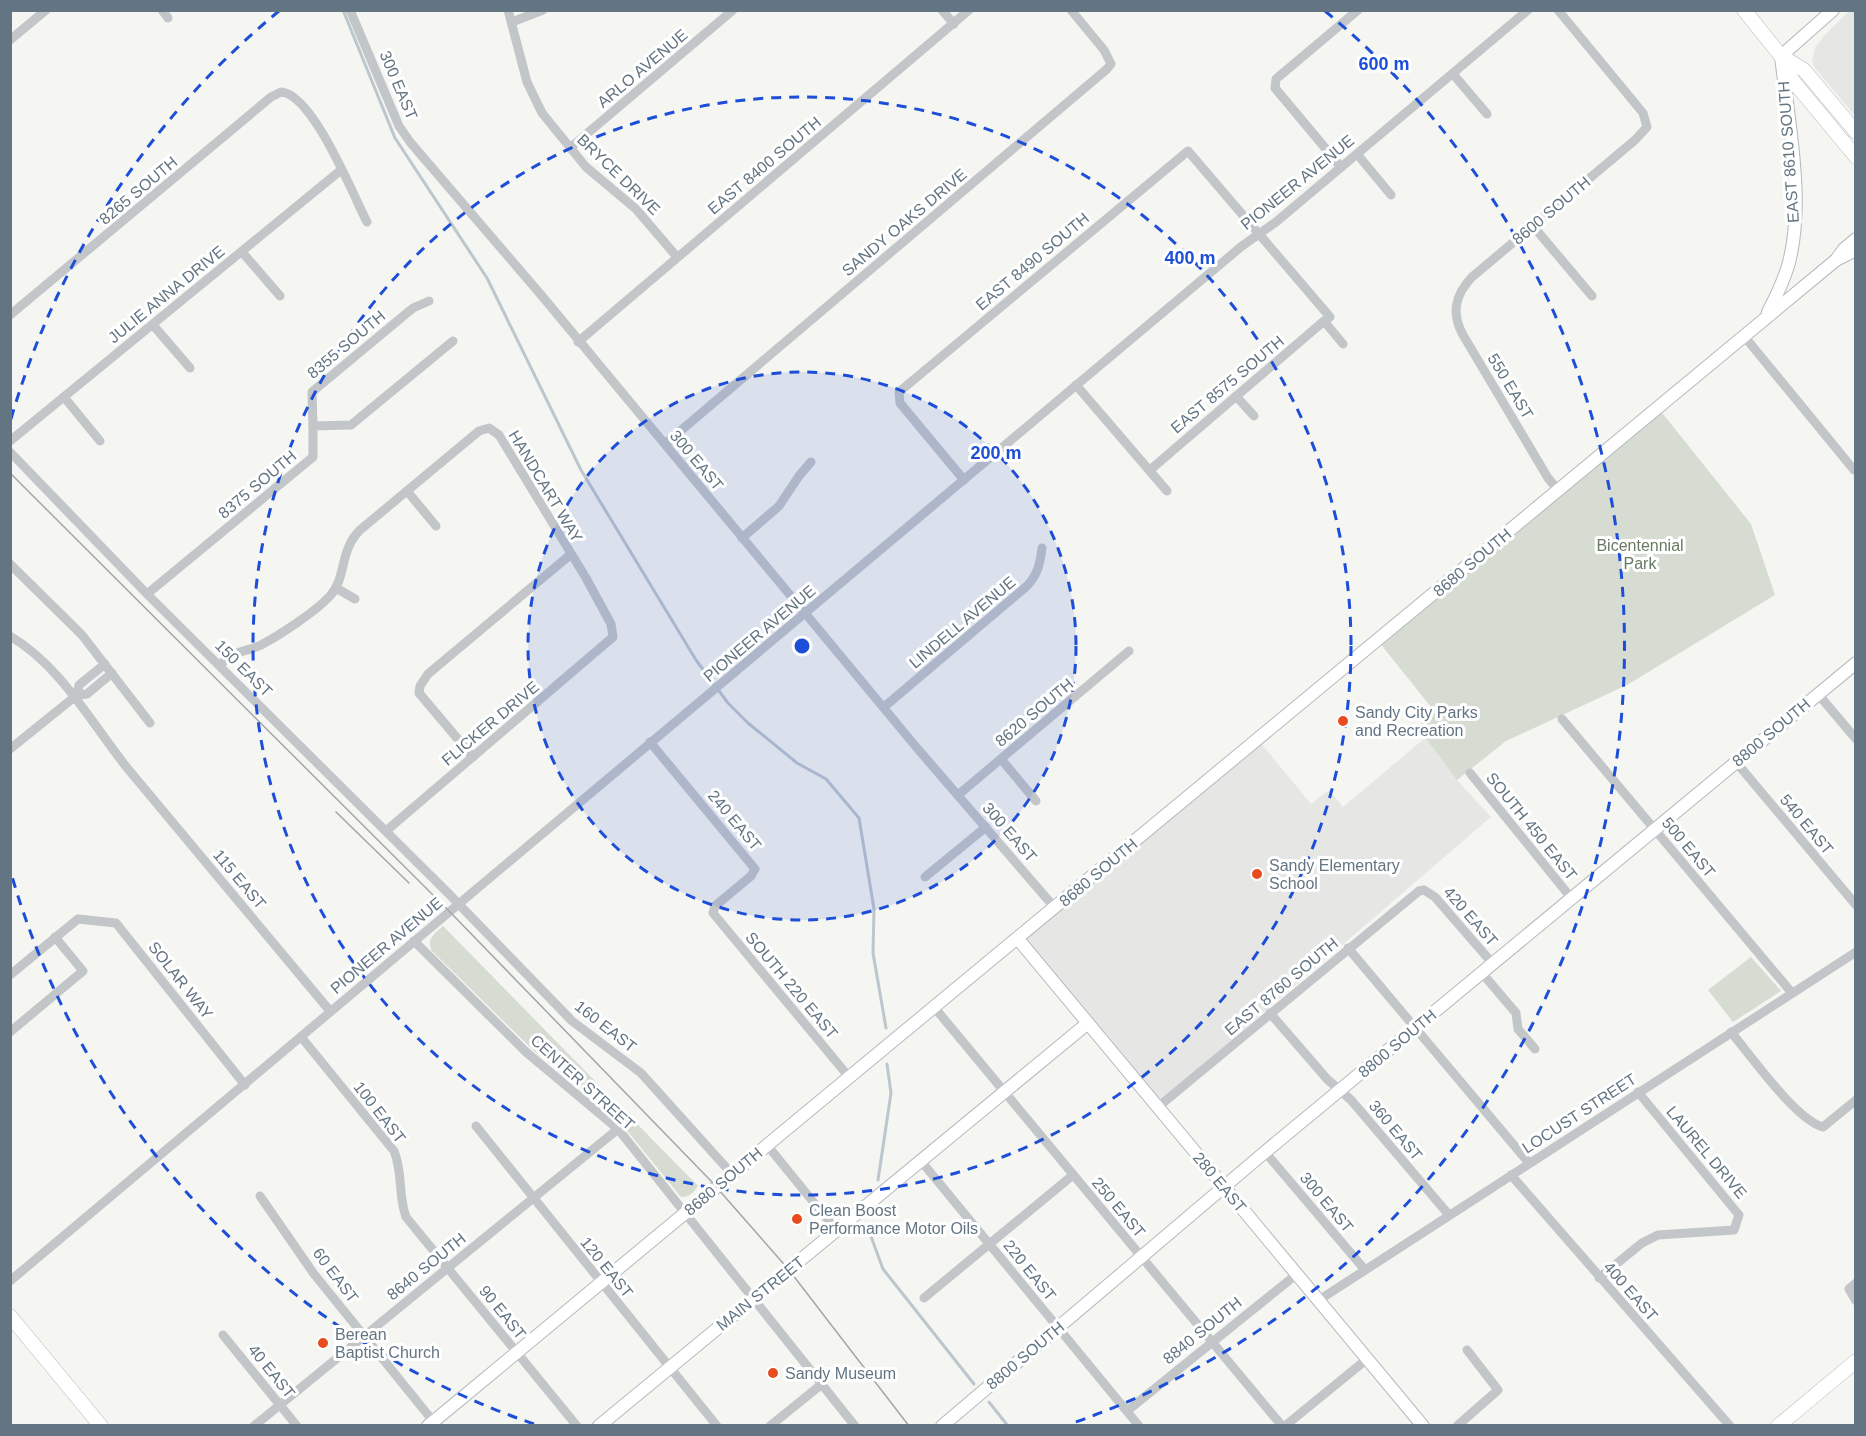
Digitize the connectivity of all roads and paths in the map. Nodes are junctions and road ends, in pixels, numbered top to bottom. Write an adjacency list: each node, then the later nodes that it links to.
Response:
1 (46, 10): 16 (street)
2 (350, 10): 45 (street, 300 EAST)
3 (508, 10): 14 (street, BRYCE DRIVE)
4 (543, 10): 14 (street)
5 (733, 10): 21 (street, ARLO AVENUE)
6 (942, 10): 15 (street)
7 (969, 10): 15 (street, EAST 8400 SOUTH)
8 (1071, 10): 55 (street, SANDY OAKS DRIVE)
9 (1358, 10): 24 (street)
10 (1528, 10): 18 (street, PIONEER AVENUE)
11 (1558, 10): 28 (street, 8600 SOUTH)
12 (1744, 10): 17 (main road)
13 (1833, 10): 17 (street)
14 (512, 22): 21 (street, BRYCE DRIVE)
15 (954, 24): 33 (street, EAST 8400 SOUTH)
16 (10, 40)
17 (1781, 56): 20 (main road); 23 (main road); 40 (street, EAST 8610 SOUTH)
18 (1453, 74): 19 (street); 22 (street, PIONEER AVENUE)
19 (1487, 114)
20 (1856, 132)
21 (570, 148): 33 (street, BRYCE DRIVE)
22 (1357, 154): 24 (street, PIONEER AVENUE); 26 (street)
23 (1856, 157)
24 (1341, 167): 29 (street, PIONEER AVENUE)
25 (341, 170): 27 (street); 32 (street, JULIE ANNA DRIVE); 39 (street, 8265 SOUTH)
26 (1391, 195)
27 (367, 222)
28 (1533, 225): 35 (street, 8600 SOUTH); 37 (street)
29 (1260, 233): 41 (street); 48 (street, PIONEER AVENUE); 60 (street, EAST 8490 SOUTH)
30 (1856, 239): 34 (street)
31 (1856, 250): 34 (street)
32 (242, 252): 36 (street); 42 (street, JULIE ANNA DRIVE)
33 (677, 257): 45 (street, EAST 8400 SOUTH)
34 (1836, 260): 40 (street, 8680 SOUTH)
35 (1460, 291): 61 (street, 550 EAST)
36 (280, 296)
37 (1592, 296)
38 (429, 301): 52 (street, 8355 SOUTH)
39 (10, 315)
40 (1767, 316): 43 (street, 8680 SOUTH)
41 (1324, 321): 46 (street); 49 (street, EAST 8575 SOUTH)
42 (153, 324): 47 (street); 50 (street, JULIE ANNA DRIVE)
43 (1744, 336): 59 (street); 61 (street, 8680 SOUTH)
44 (453, 341): 52 (street)
45 (578, 342): 55 (street, 300 EAST)
46 (1343, 344)
47 (189, 368)
48 (1076, 385): 58 (street); 60 (street, PIONEER AVENUE)
49 (1236, 396): 51 (street); 58 (street, EAST 8575 SOUTH)
50 (64, 398): 53 (street, JULIE ANNA DRIVE); 54 (street)
51 (1254, 416)
52 (313, 426): 70 (street, 8375 SOUTH)
53 (10, 441)
54 (100, 441)
55 (664, 444): 65 (street, 300 EAST)
56 (10, 452): 70 (street, 150 EAST)
57 (812, 462): 65 (street)
58 (1150, 470): 63 (street)
59 (1854, 470)
60 (964, 480): 72 (street, PIONEER AVENUE)
61 (1558, 490): 102 (street, 8680 SOUTH)
62 (406, 491): 64 (street); 67 (street, HANDCART WAY); 69 (street, HANDCART WAY)
63 (1167, 491)
64 (436, 526)
65 (742, 538): 72 (street, 300 EAST)
66 (1042, 548): 82 (street, LINDELL AVENUE)
67 (570, 555): 74 (street, HANDCART WAY); 88 (street)
68 (10, 564): 77 (street)
69 (336, 588): 71 (street); 78 (street)
70 (147, 594): 78 (street, 150 EAST)
71 (355, 599)
72 (805, 614): 82 (street, 300 EAST); 86 (street, PIONEER AVENUE)
73 (10, 636): 81 (street, 115 EAST)
74 (613, 637): 88 (street, FLICKER DRIVE)
75 (1129, 651): 89 (street, 8620 SOUTH)
76 (1856, 663): 80 (street, 8800 SOUTH)
77 (105, 664): 79 (street); 81 (street)
78 (220, 665): 96 (street, 150 EAST)
79 (112, 674): 81 (street); 84 (street)
80 (1818, 694): 85 (street); 90 (street, 8800 SOUTH)
81 (76, 695): 87 (street); 114 (street, 115 EAST)
82 (884, 707): 92 (street, 300 EAST)
83 (1562, 719): 95 (street, 500 EAST)
84 (150, 723)
85 (1856, 740)
86 (650, 742): 100 (street, PIONEER AVENUE); 103 (street, 240 EAST)
87 (10, 749)
88 (473, 757): 96 (street, FLICKER DRIVE)
89 (1001, 759): 92 (street, 8620 SOUTH); 93 (street)
90 (1736, 762): 95 (street, 8800 SOUTH); 101 (street, 540 EAST)
91 (1470, 773): 99 (street, SOUTH 450 EAST)
92 (958, 795): 94 (street, 300 EAST)
93 (1036, 801)
94 (986, 827): 97 (street); 102 (street, 300 EAST)
95 (1654, 830): 99 (street, 8800 SOUTH); 112 (street, 500 EAST)
96 (386, 831): 100 (street, 150 EAST)
97 (925, 877)
98 (1424, 891): 107 (street, EAST 8760 SOUTH); 109 (street, 420 EAST)
99 (1572, 899): 109 (street, 8800 SOUTH)
100 (458, 904): 106 (street, PIONEER AVENUE); 135 (street, 160 EAST)
101 (1856, 905)
102 (1055, 908): 105 (street, 8680 SOUTH)
103 (713, 914): 122 (street, SOUTH 220 EAST)
104 (55, 937): 111 (street); 118 (street); 123 (street, SOLAR WAY)
105 (1018, 939): 113 (street, 8680 SOUTH); 116 (street, 280 EAST)
106 (414, 941): 114 (street, PIONEER AVENUE); 130 (street, CENTER STREET)
107 (1348, 948): 115 (street, EAST 8760 SOUTH); 117 (street)
108 (1856, 952): 112 (street, LOCUST STREET)
109 (1493, 964): 110 (street, 8800 SOUTH)
110 (1482, 973): 117 (street, 8800 SOUTH); 121 (street)
111 (10, 975)
112 (1792, 993): 119 (street, LOCUST STREET)
113 (934, 1007): 122 (street, 8680 SOUTH); 125 (street, 250 EAST)
114 (330, 1011): 120 (street, PIONEER AVENUE)
115 (1270, 1014): 124 (street, 360 EAST); 128 (street, EAST 8760 SOUTH)
116 (1088, 1023): 125 (street, MAIN STREET); 128 (street, 280 EAST)
117 (1415, 1028): 124 (street, 8800 SOUTH); 134 (street)
118 (10, 1032)
119 (1731, 1032): 126 (street, LOCUST STREET); 127 (street)
120 (302, 1038): 123 (street, PIONEER AVENUE); 143 (street, 100 EAST)
121 (1535, 1049)
122 (849, 1077): 131 (street, 8680 SOUTH)
123 (245, 1085): 151 (street, PIONEER AVENUE)
124 (1340, 1090): 132 (street, 8800 SOUTH); 142 (street, 360 EAST)
125 (1004, 1092): 133 (street, MAIN STREET); 136 (street, 250 EAST)
126 (1638, 1092): 134 (street, LOCUST STREET); 150 (street, LAUREL DRIVE)
127 (1856, 1100)
128 (1158, 1107): 138 (street, 280 EAST)
129 (476, 1126): 140 (street, 120 EAST)
130 (618, 1129): 140 (street, 8640 SOUTH); 141 (street, CENTER STREET)
131 (766, 1145): 135 (street, 8680 SOUTH); 144 (street)
132 (1265, 1152): 138 (street, 8800 SOUTH); 148 (street, 300 EAST)
133 (921, 1161): 144 (street, MAIN STREET); 145 (street, 220 EAST)
134 (1529, 1163): 137 (street, LOCUST STREET)
135 (732, 1174): 141 (street, 8680 SOUTH)
136 (1073, 1175): 145 (street); 146 (street, 250 EAST)
137 (1511, 1175): 142 (street, LOCUST STREET); 150 (street, 400 EAST)
138 (1224, 1187): 146 (street, 8800 SOUTH); 149 (street, 280 EAST)
139 (260, 1196): 161 (street, 60 EAST)
140 (532, 1199): 147 (street, 8640 SOUTH); 152 (street, 120 EAST)
141 (686, 1213): 152 (street, 8680 SOUTH); 155 (street, CENTER STREET)
142 (1449, 1215): 148 (street, LOCUST STREET)
143 (406, 1217): 147 (street, 90 EAST)
144 (837, 1230): 155 (street, MAIN STREET)
145 (990, 1244): 154 (street); 159 (street, 220 EAST)
146 (1142, 1257): 159 (street, 8800 SOUTH); 162 (street, 250 EAST)
147 (448, 1268): 161 (street, 8640 SOUTH); 164 (street, 90 EAST)
148 (1365, 1270): 156 (street, LOCUST STREET)
149 (1297, 1274): 156 (street, 280 EAST); 162 (street, 8840 SOUTH)
150 (1599, 1278): 185 (street, 400 EAST)
151 (10, 1281)
152 (601, 1283): 164 (street, 8680 SOUTH); 167 (street, 120 EAST)
153 (1856, 1283): 157 (street)
154 (924, 1298)
155 (754, 1299): 167 (street, MAIN STREET); 168 (street, CENTER STREET)
156 (1319, 1300): 165 (street, 280 EAST)
157 (1856, 1301)
158 (10, 1316): 172 (main road)
159 (1059, 1328): 170 (street, 220 EAST); 180 (street, 8800 SOUTH)
160 (223, 1335): 169 (street, 40 EAST)
161 (364, 1336): 169 (street, 8640 SOUTH); 171 (street, 60 EAST)
162 (1212, 1342): 170 (street, 8840 SOUTH); 182 (street, 250 EAST)
163 (1467, 1350): 184 (street)
164 (517, 1352): 171 (street, 8680 SOUTH); 175 (street, 90 EAST)
165 (1367, 1359): 182 (street); 183 (street, 280 EAST)
166 (1856, 1361): 186 (main road)
167 (669, 1368): 176 (street, MAIN STREET); 177 (street, 120 EAST)
168 (822, 1384): 178 (street); 179 (street, CENTER STREET)
169 (280, 1404): 173 (street, 8640 SOUTH); 174 (street, 40 EAST)
170 (1127, 1411): 181 (street, 220 EAST)
171 (433, 1424)
172 (101, 1425)
173 (254, 1425)
174 (297, 1425)
175 (577, 1425)
176 (599, 1425)
177 (717, 1425)
178 (770, 1425)
179 (855, 1425)
180 (942, 1425)
181 (1139, 1425)
182 (1283, 1425)
183 (1423, 1425)
184 (1457, 1425)
185 (1730, 1425)
186 (1778, 1425)

